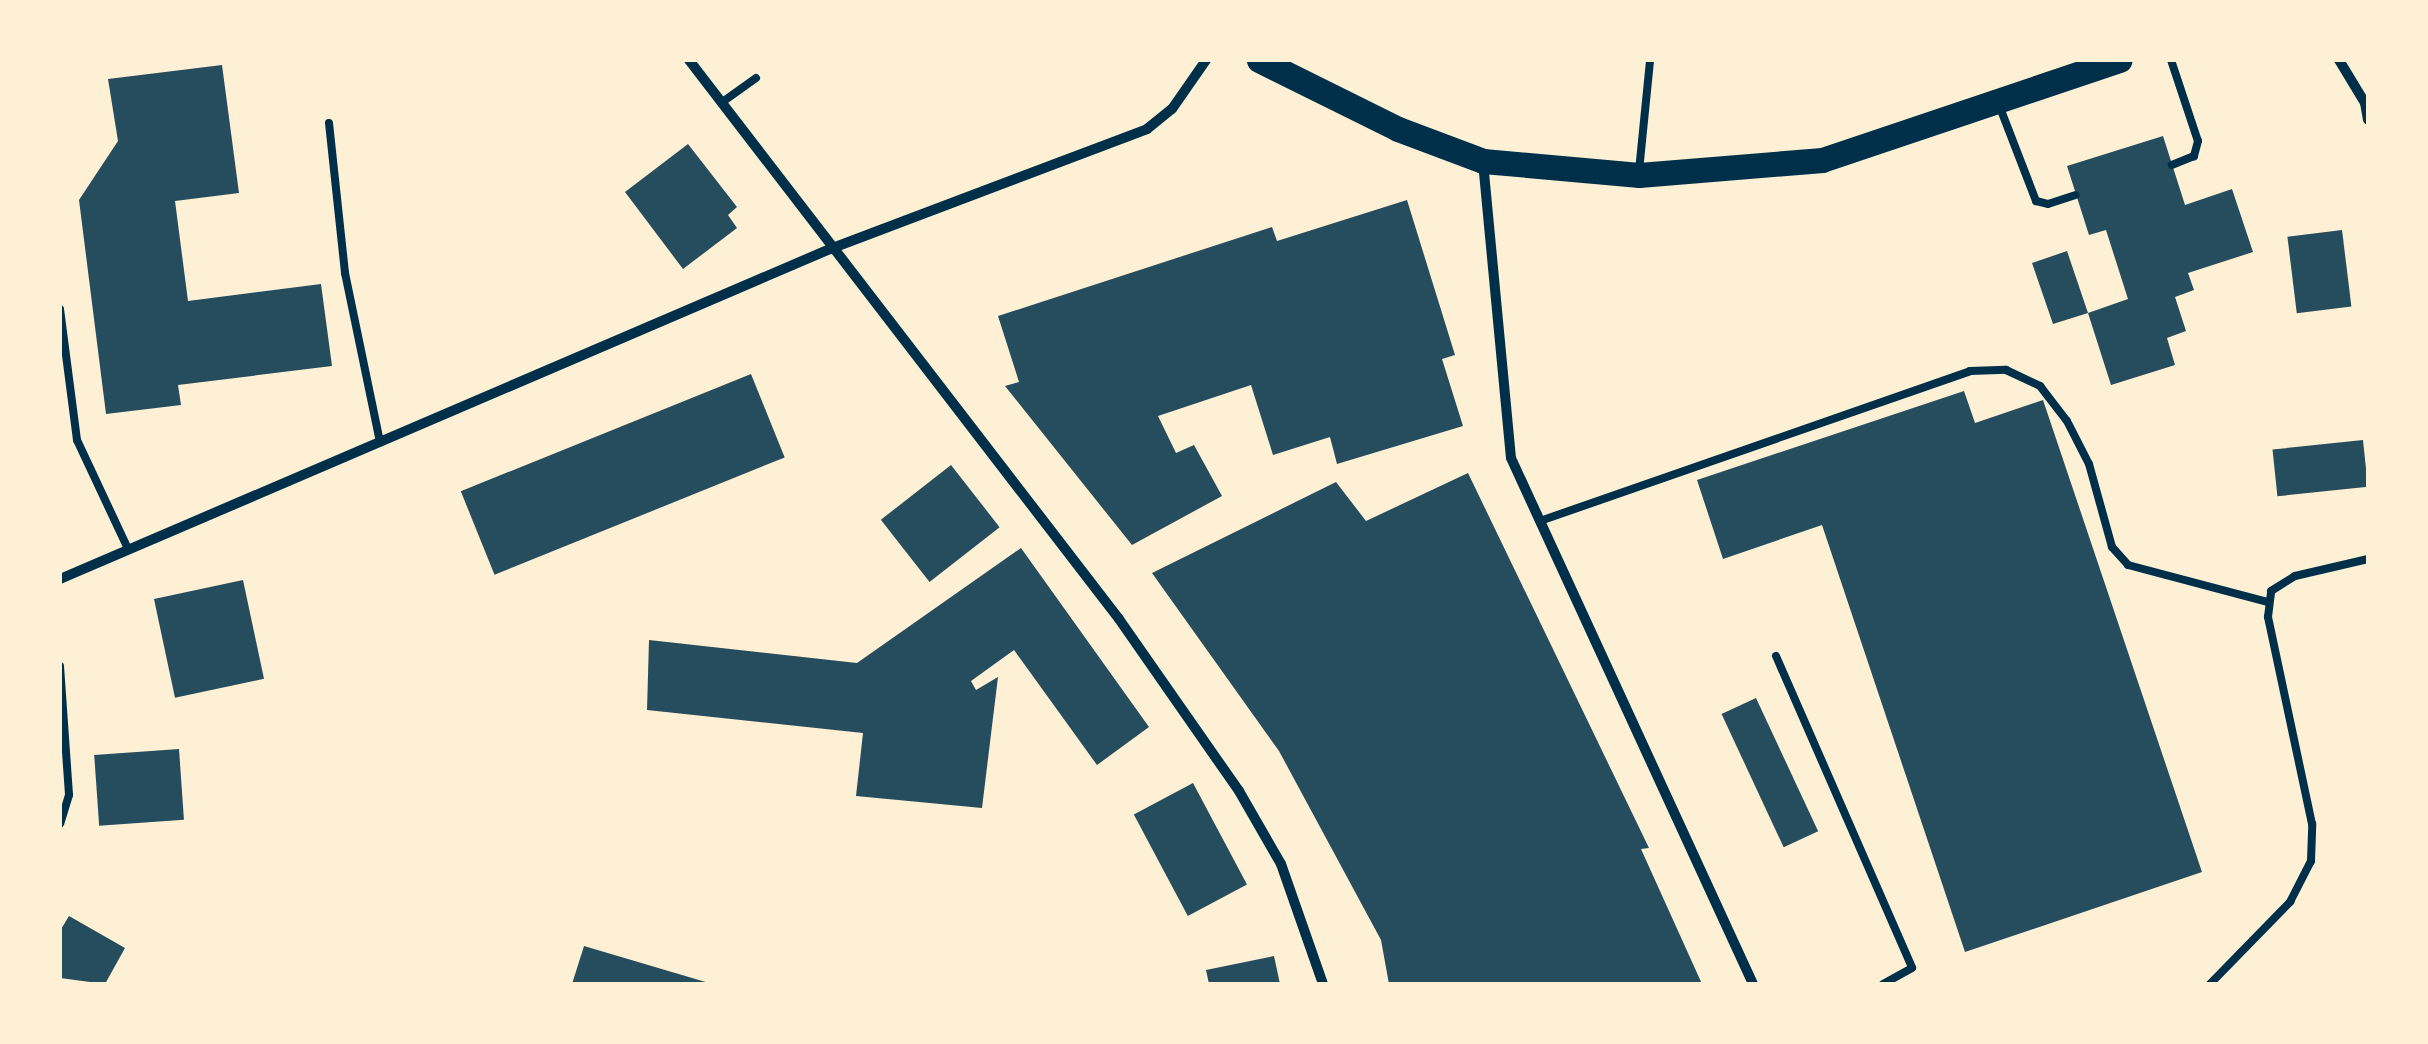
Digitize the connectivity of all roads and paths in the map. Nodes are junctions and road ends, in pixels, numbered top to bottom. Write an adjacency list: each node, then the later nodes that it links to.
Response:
1 (689, 60): 11 (street)
2 (1206, 60): 18 (street)
3 (1259, 60): 14 (main road)
4 (1650, 60): 16 (lane)
5 (2120, 60): 9 (main road)
6 (2170, 60): 15 (lane)
7 (2339, 60): 10 (street)
8 (756, 78): 11 (lane)
9 (1997, 101): 16 (main road); 17 (lane)
10 (2367, 102): 12 (street)
11 (722, 103): 18 (street)
12 (2368, 120)
13 (330, 122): 20 (lane)
14 (1483, 162): 16 (main road); 21 (street)
15 (2172, 165)
16 (1639, 175)
17 (2076, 195)
18 (830, 249): 20 (street); 29 (street)
19 (60, 310): 22 (lane)
20 (380, 442): 22 (street)
21 (1540, 521): 25 (lane); 30 (street)
22 (128, 549): 24 (street)
23 (2368, 559): 25 (lane)
24 (60, 579)
25 (2268, 602): 32 (lane)
26 (1776, 656): 31 (lane)
27 (60, 666): 28 (lane)
28 (60, 824)
29 (1323, 984)
30 (1752, 984)
31 (1883, 984)
32 (2210, 984)

